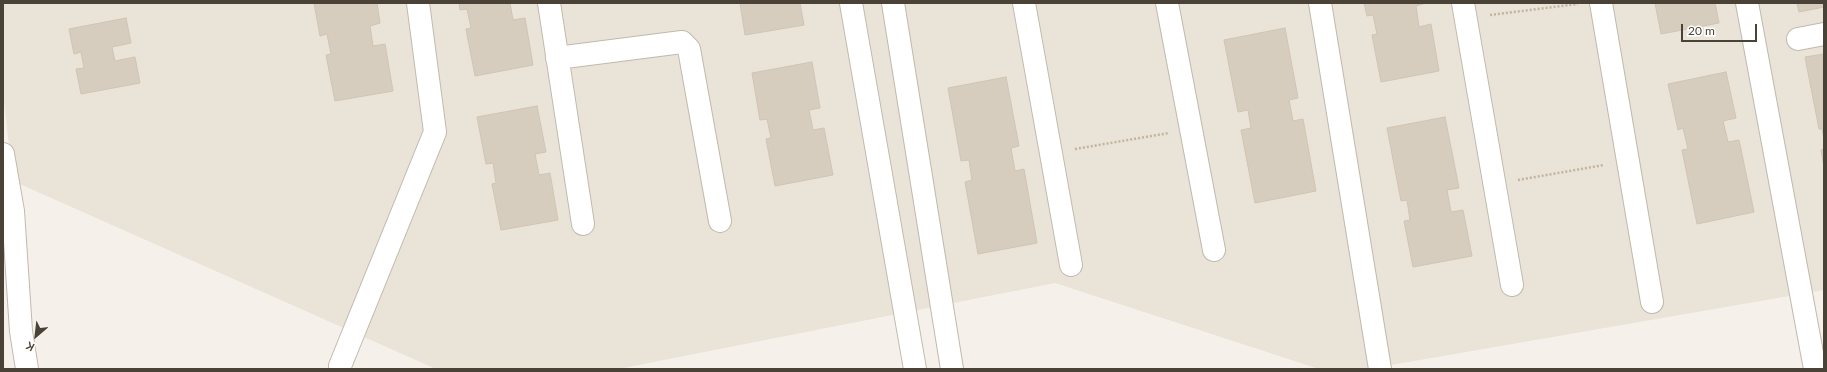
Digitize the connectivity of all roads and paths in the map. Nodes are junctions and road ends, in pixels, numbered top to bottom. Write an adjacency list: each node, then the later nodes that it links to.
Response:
1 (418, 3): 26 (street)
2 (549, 3): 14 (street)
3 (851, 3): 28 (street)
4 (893, 3): 29 (street)
5 (1024, 3): 16 (street)
6 (1167, 3): 15 (street)
7 (1320, 3): 30 (street)
8 (1583, 3): 11 (path)
9 (1600, 3): 18 (street)
10 (1746, 3): 31 (street)
11 (1464, 10): 19 (street)
12 (1824, 34): 13 (street)
13 (1798, 39)
14 (557, 58): 20 (street); 21 (street)
15 (1191, 130): 16 (path); 22 (street)
16 (1051, 153): 23 (street)
17 (3, 154): 27 (street)
18 (1628, 161): 19 (path); 25 (street)
19 (1494, 184): 24 (street)
20 (720, 220)
21 (583, 224)
22 (1214, 250)
23 (1071, 265)
24 (1512, 285)
25 (1652, 302)
26 (340, 366)
27 (27, 369)
28 (915, 369)
29 (952, 369)
30 (1380, 369)
31 (1816, 369)

